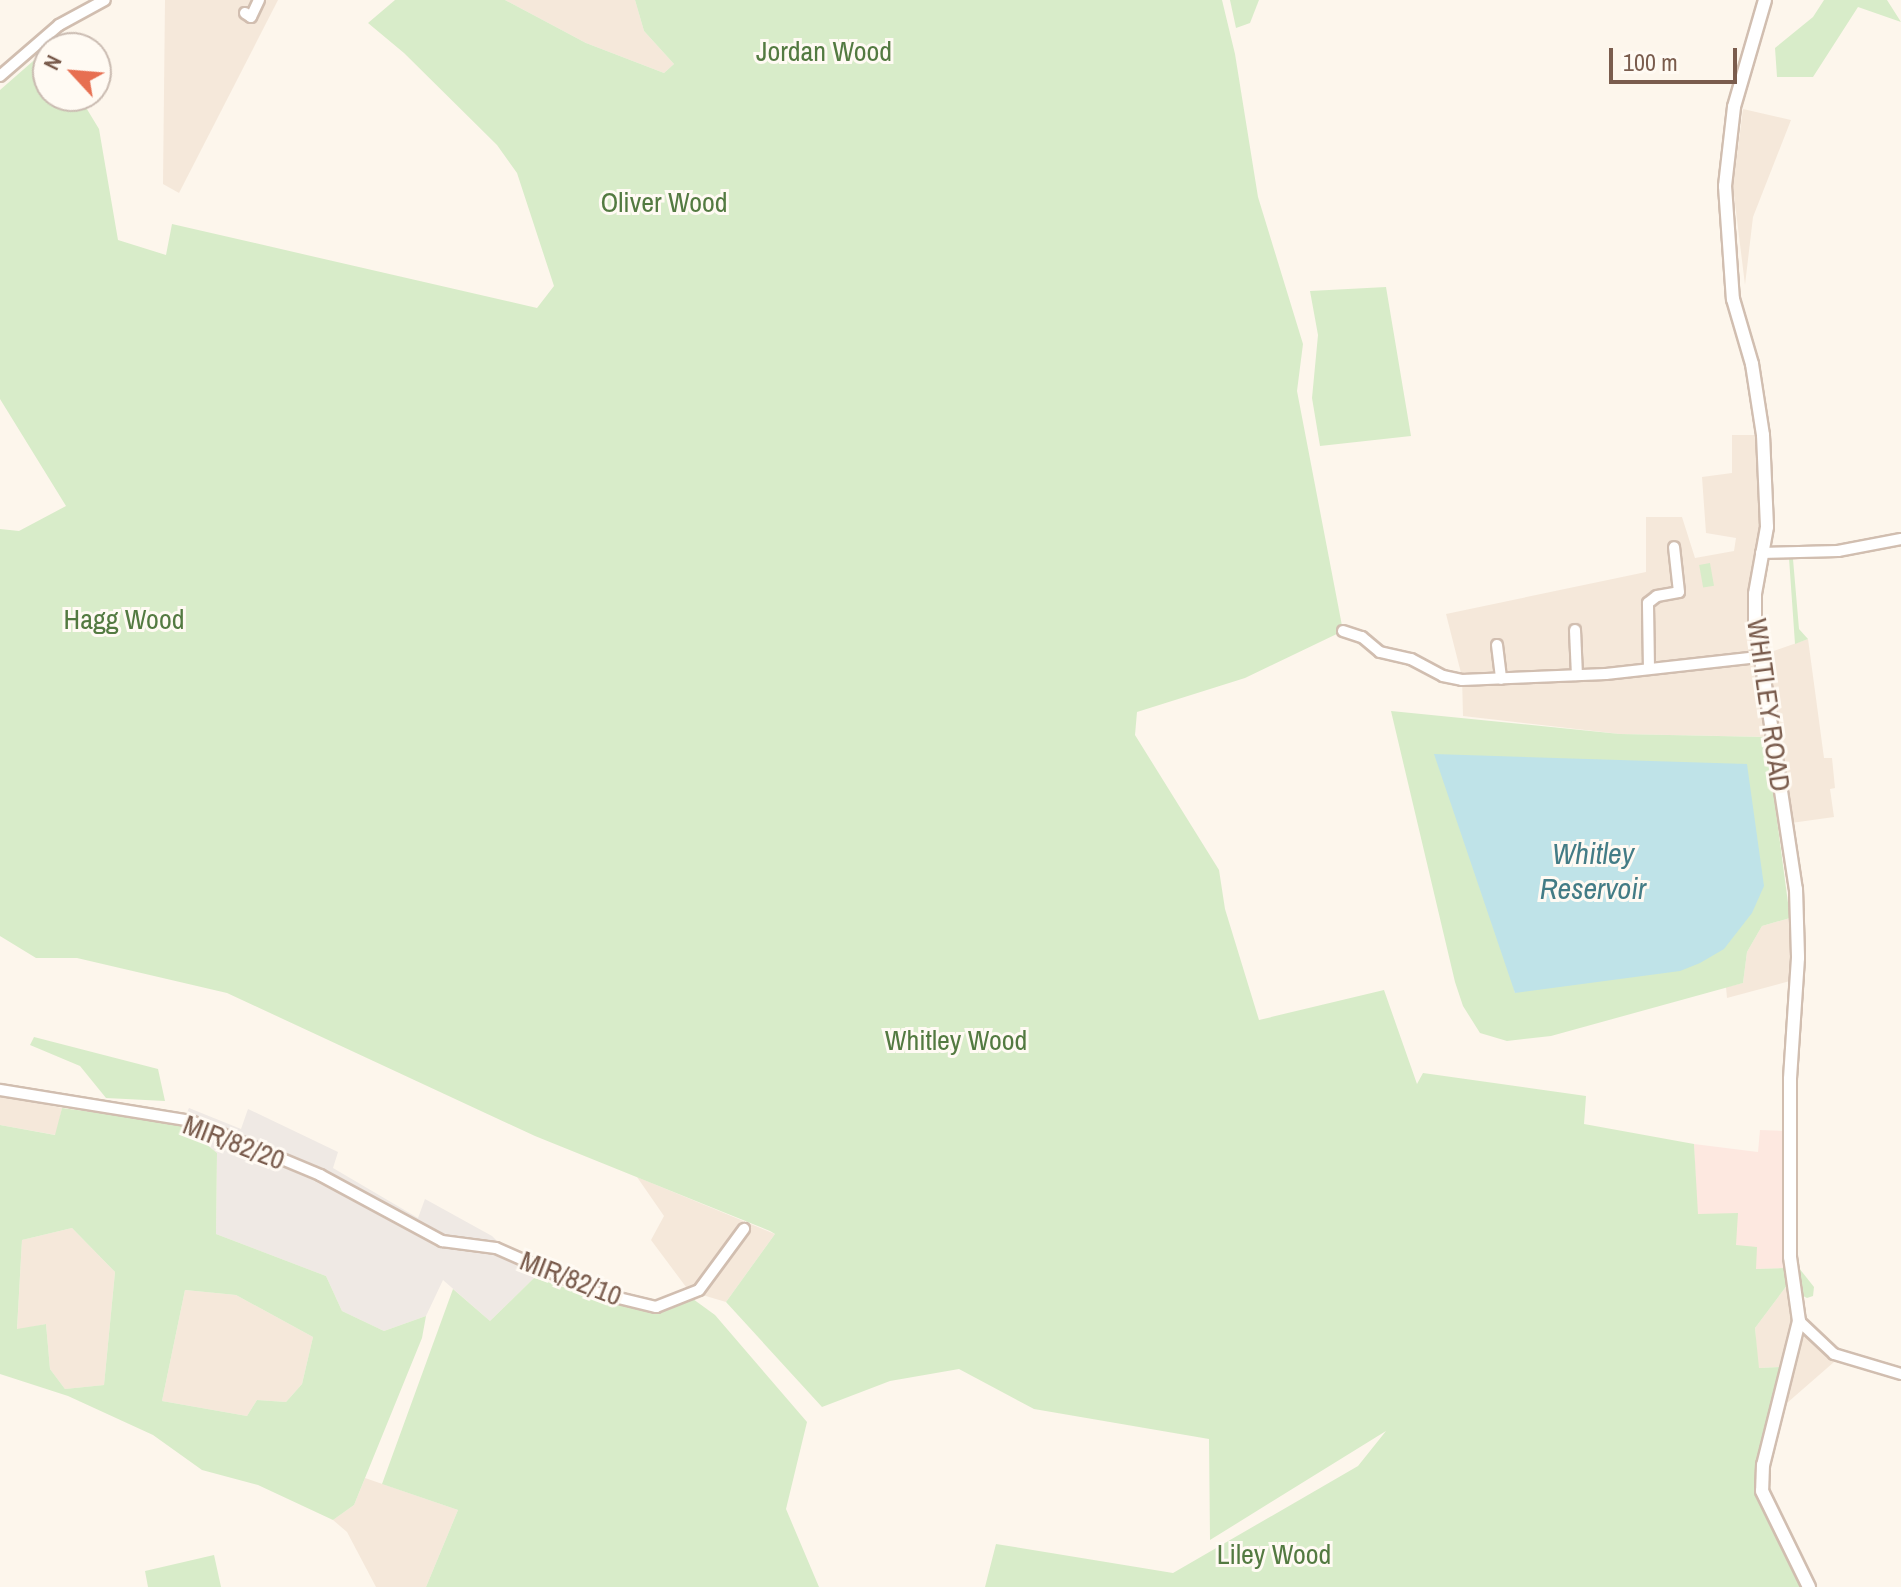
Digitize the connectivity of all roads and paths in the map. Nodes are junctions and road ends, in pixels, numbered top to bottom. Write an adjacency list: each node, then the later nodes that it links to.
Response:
1 (105, 0): 5 (street)
2 (259, 0): 4 (street)
3 (1765, 0): 8 (street, WHITLEY ROAD)
4 (245, 13)
5 (0, 76)
6 (1901, 539): 8 (street)
7 (1674, 547): 13 (street)
8 (1761, 553): 12 (street, WHITLEY ROAD)
9 (1575, 630): 14 (street)
10 (1343, 631): 15 (street)
11 (1497, 645): 15 (street)
12 (1758, 657): 13 (street); 19 (street, WHITLEY ROAD)
13 (1649, 669): 14 (street)
14 (1577, 675): 15 (street)
15 (1501, 679)
16 (5, 1091): 18 (street, MIR/82/20)
17 (744, 1229): 18 (street, MIR/82/10)
18 (442, 1241)
19 (1799, 1321): 20 (street); 21 (street)
20 (1901, 1374)
21 (1809, 1587)

